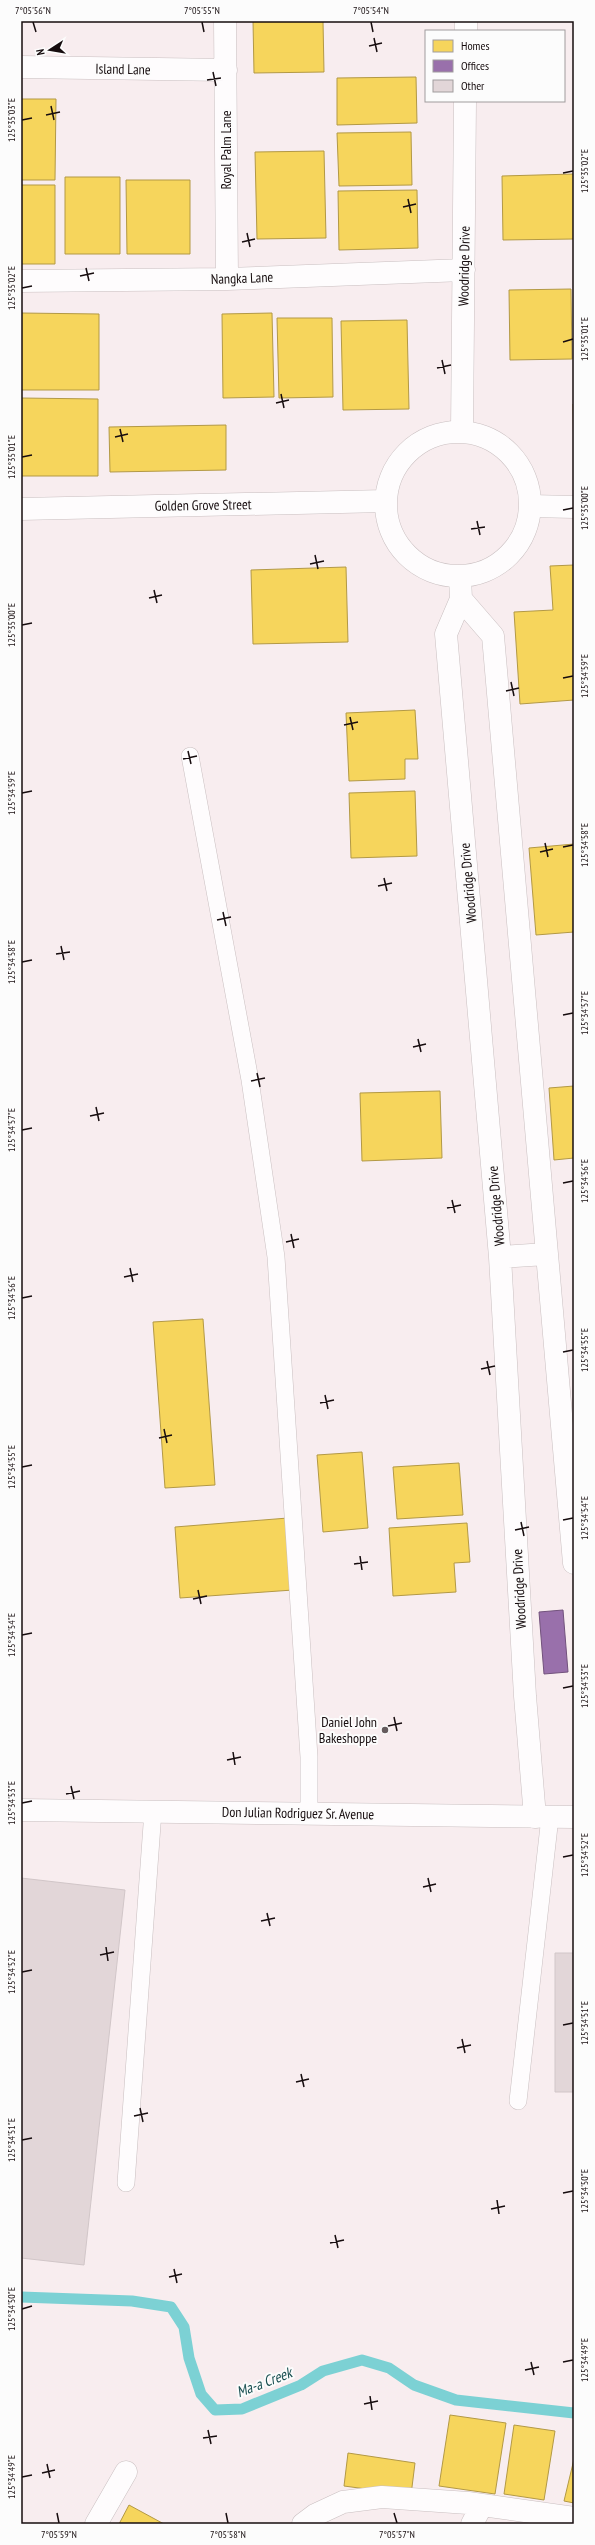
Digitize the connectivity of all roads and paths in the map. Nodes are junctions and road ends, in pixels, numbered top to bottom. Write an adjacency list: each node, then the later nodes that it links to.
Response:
1 (225, 21): 3 (street, Royal Palm Lane)
2 (21, 67): 3 (street, Island Lane)
3 (226, 70): 6 (street, Royal Palm Lane)
4 (465, 102): 5 (street, Woodridge Drive)
5 (464, 270): 6 (street, Nangka Lane); 8 (street, Woodridge Drive)
6 (227, 279): 7 (street, Nangka Lane)
7 (21, 281)
8 (462, 431): 9 (street); 10 (street)
9 (385, 501): 12 (street, Golden Grove Street); 13 (street)
10 (530, 506): 11 (street); 13 (street)
11 (574, 507)
12 (21, 509)
13 (460, 577): 14 (street, Woodridge Drive)
14 (461, 599): 16 (street); 17 (street, Woodridge Drive)
15 (190, 756): 21 (lane)
16 (546, 1254): 17 (street); 18 (street)
17 (500, 1257): 22 (street, Woodridge Drive)
18 (574, 1563)
19 (21, 1810): 20 (street, Don Julian Rodriguez Sr. Avenue)
20 (153, 1811): 21 (street, Don Julian Rodriguez Sr. Avenue); 25 (lane)
21 (309, 1813): 22 (street, Don Julian Rodriguez Sr. Avenue)
22 (542, 1817): 23 (street, Don Julian Rodriguez Sr. Avenue); 24 (lane)
23 (574, 1818)
24 (518, 2101)
25 (126, 2183)
26 (126, 2472): 29 (street)
27 (477, 2515): 28 (street); 30 (street)
28 (574, 2518)
29 (96, 2524)
30 (303, 2524)

